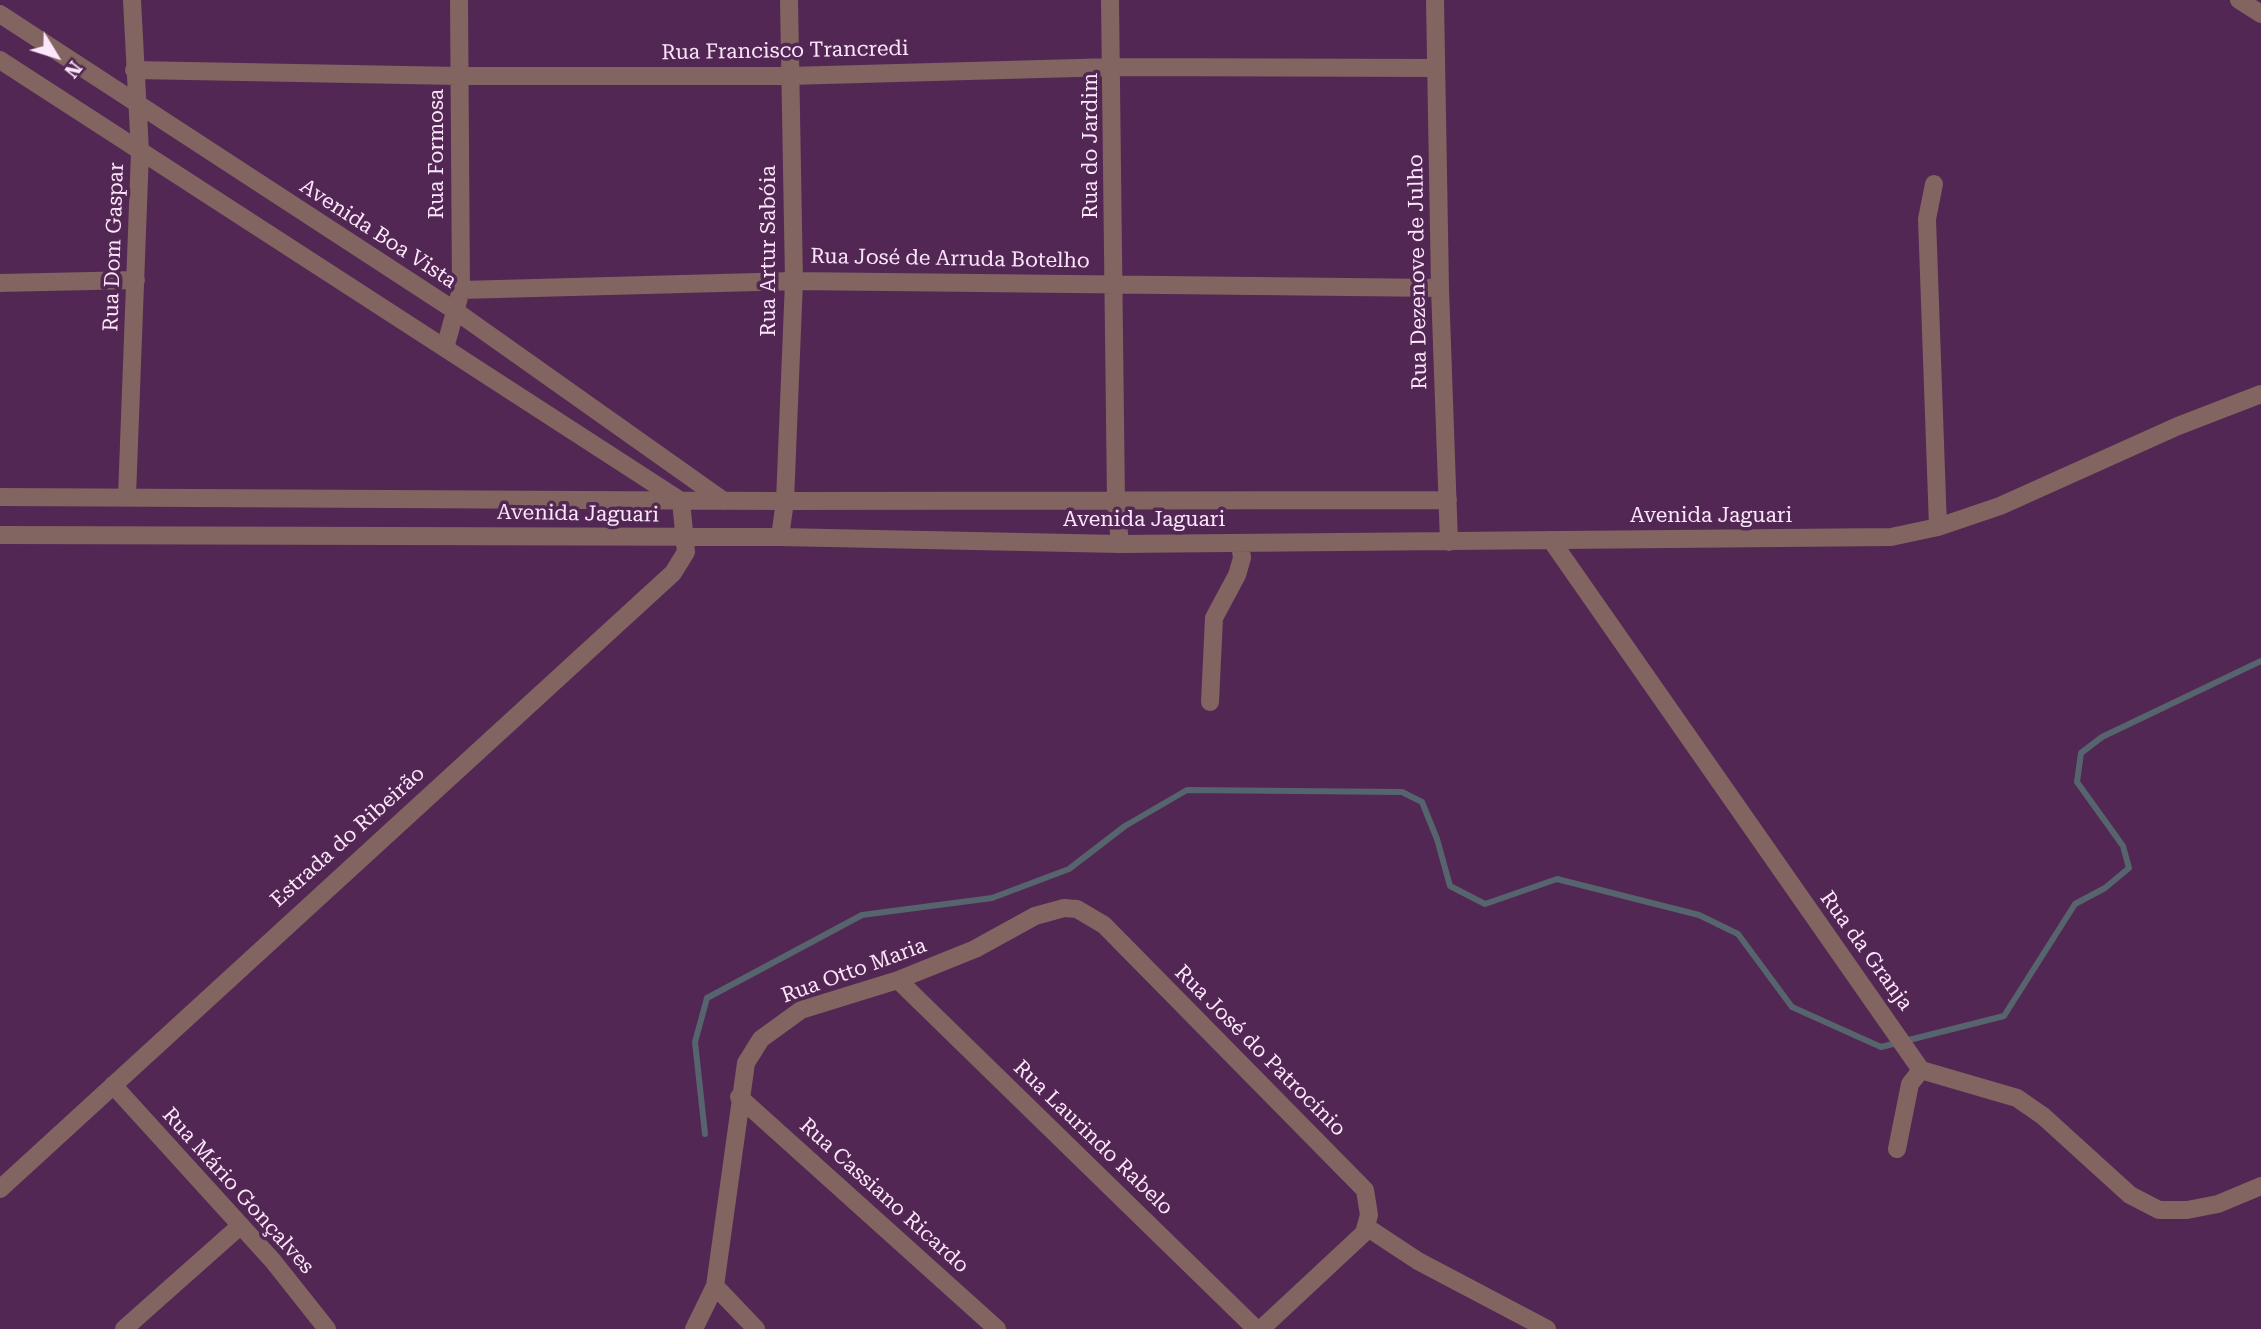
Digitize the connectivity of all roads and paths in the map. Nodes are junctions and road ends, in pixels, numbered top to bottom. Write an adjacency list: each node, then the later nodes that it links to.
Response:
1 (131, 0): 12 (street, Rua Dom Gaspar)
2 (459, 0): 13 (street, Rua Formosa)
3 (789, 0): 14 (street, Rua Artur Sabóia)
4 (1111, 0): 10 (street, Rua do Jardim)
5 (1435, 0): 11 (street, Rua Dezenove de Julho)
6 (2239, 0): 8 (street)
7 (0, 14): 15 (street, Avenida Boa Vista)
8 (2261, 14)
9 (0, 60): 16 (street)
10 (1113, 67): 11 (street, Rua Francisco Trancredi); 14 (street, Rua Francisco Trancredi); 21 (street, Rua do Jardim)
11 (1437, 68): 22 (street, Rua Dezenove de Julho)
12 (134, 70): 13 (street, Rua Francisco Trancredi); 15 (street, Rua Dom Gaspar)
13 (459, 76): 14 (street, Rua Francisco Trancredi); 23 (street, Rua Formosa)
14 (789, 76): 19 (street, Rua Artur Sabóia)
15 (138, 104): 16 (street, Rua Dom Gaspar); 24 (street, Avenida Boa Vista)
16 (140, 152): 18 (street, Rua Dom Gaspar); 25 (street)
17 (1934, 184): 34 (street)
18 (136, 280): 20 (street); 27 (street, Rua Dom Gaspar)
19 (794, 281): 21 (street, Rua José de Arruda Botelho); 23 (street, Rua José de Arruda Botelho); 32 (street, Rua Artur Sabóia)
20 (0, 283)
21 (1115, 284): 22 (street, Rua José de Arruda Botelho); 33 (street, Rua do Jardim)
22 (1440, 289): 29 (street, Rua Dezenove de Julho)
23 (461, 290): 24 (street, Rua Formosa)
24 (457, 312): 25 (street, Rua Formosa); 31 (street, Avenida Boa Vista)
25 (445, 348): 30 (street)
26 (2261, 394): 34 (street, Avenida Jaguari)
27 (127, 496): 28 (street, Avenida Jaguari); 30 (street, Avenida Jaguari)
28 (0, 498)
29 (1448, 500): 33 (street, Avenida Jaguari); 39 (street, Rua Dezenove de Julho)
30 (681, 501): 31 (street, Avenida Jaguari); 37 (street, Estrada do Ribeirão)
31 (724, 501): 32 (street, Avenida Jaguari)
32 (785, 501): 33 (street, Avenida Jaguari); 36 (street, Rua Artur Sabóia)
33 (1116, 502): 41 (street, Rua do Jardim)
34 (1938, 527): 38 (street, Avenida Jaguari)
35 (0, 535): 37 (street, Avenida Jaguari)
36 (780, 537): 37 (street, Avenida Jaguari); 41 (street, Avenida Jaguari)
37 (685, 538): 46 (street, Estrada do Ribeirão)
38 (1551, 540): 39 (street, Avenida Jaguari); 45 (street, Rua da Granja)
39 (1449, 542): 40 (street, Avenida Jaguari)
40 (1240, 543): 41 (street, Avenida Jaguari); 42 (street)
41 (1120, 544)
42 (1210, 702)
43 (1089, 914): 44 (street, Rua Otto Maria); 52 (street, Rua José do Patrocínio)
44 (898, 980): 47 (street, Rua Otto Maria); 59 (street, Rua Laurindo Rabelo)
45 (1918, 1066): 48 (street); 49 (street)
46 (113, 1086): 50 (street, Estrada do Ribeirão); 51 (street, Rua Mário Gonçalves)
47 (739, 1097): 53 (street, Rua Otto Maria); 58 (street, Rua Cassiano Ricardo)
48 (1897, 1149)
49 (2261, 1186)
50 (0, 1189)
51 (240, 1226): 54 (street); 55 (street, Rua Mário Gonçalves)
52 (1366, 1230): 59 (street); 60 (street)
53 (715, 1286): 56 (street, Rua Otto Maria); 57 (street)
54 (124, 1329)
55 (327, 1329)
56 (694, 1329)
57 (757, 1329)
58 (997, 1329)
59 (1259, 1329)
60 (1547, 1329)

